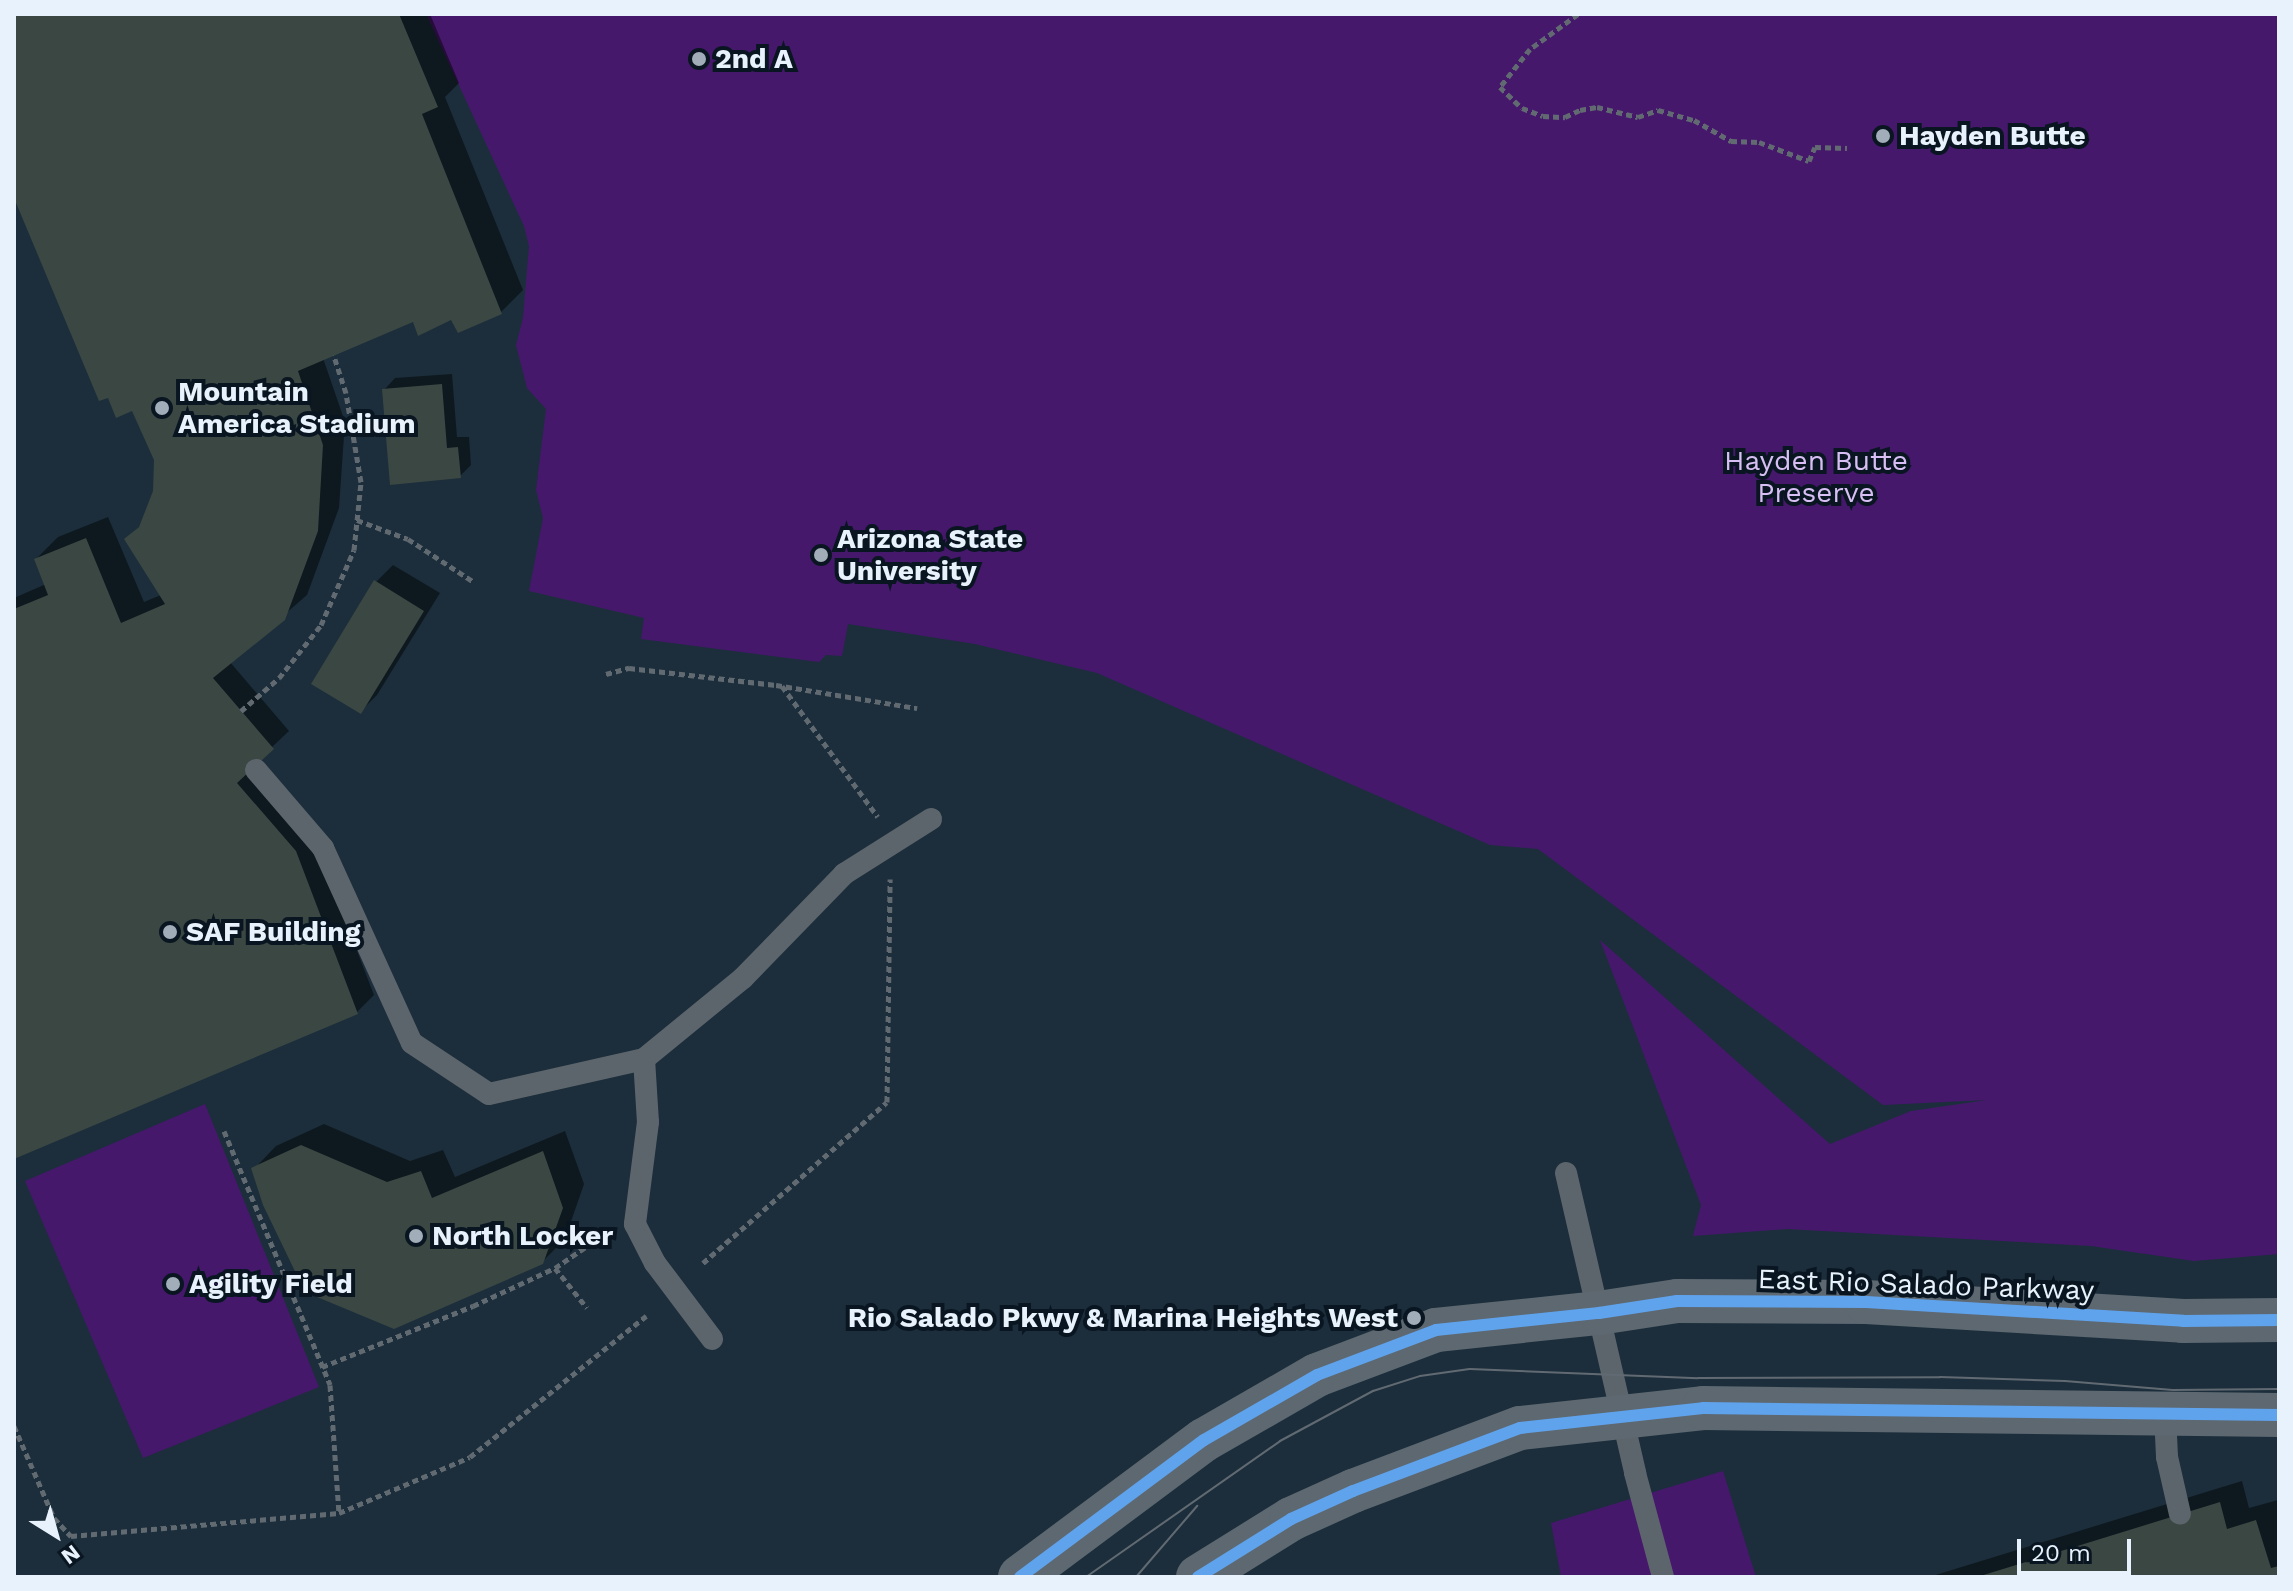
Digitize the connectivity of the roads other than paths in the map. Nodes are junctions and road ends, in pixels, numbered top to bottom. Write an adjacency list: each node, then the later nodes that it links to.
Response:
1 (256, 770): 3 (lane)
2 (931, 819): 3 (lane)
3 (644, 1059): 8 (lane)
4 (1566, 1173): 5 (lane)
5 (1599, 1313): 7 (main road, East Rio Salado Parkway); 11 (lane); 14 (main road, East Rio Salado Parkway)
6 (2279, 1320): 7 (main road, East Rio Salado Parkway)
7 (2183, 1321): 9 (main road)
8 (712, 1339)
9 (2279, 1340)
10 (2165, 1414): 11 (main road); 12 (main road); 13 (lane)
11 (1624, 1415): 15 (main road); 16 (lane)
12 (2279, 1415)
13 (2180, 1514)
14 (1020, 1577)
15 (1198, 1577)
16 (1663, 1577)

